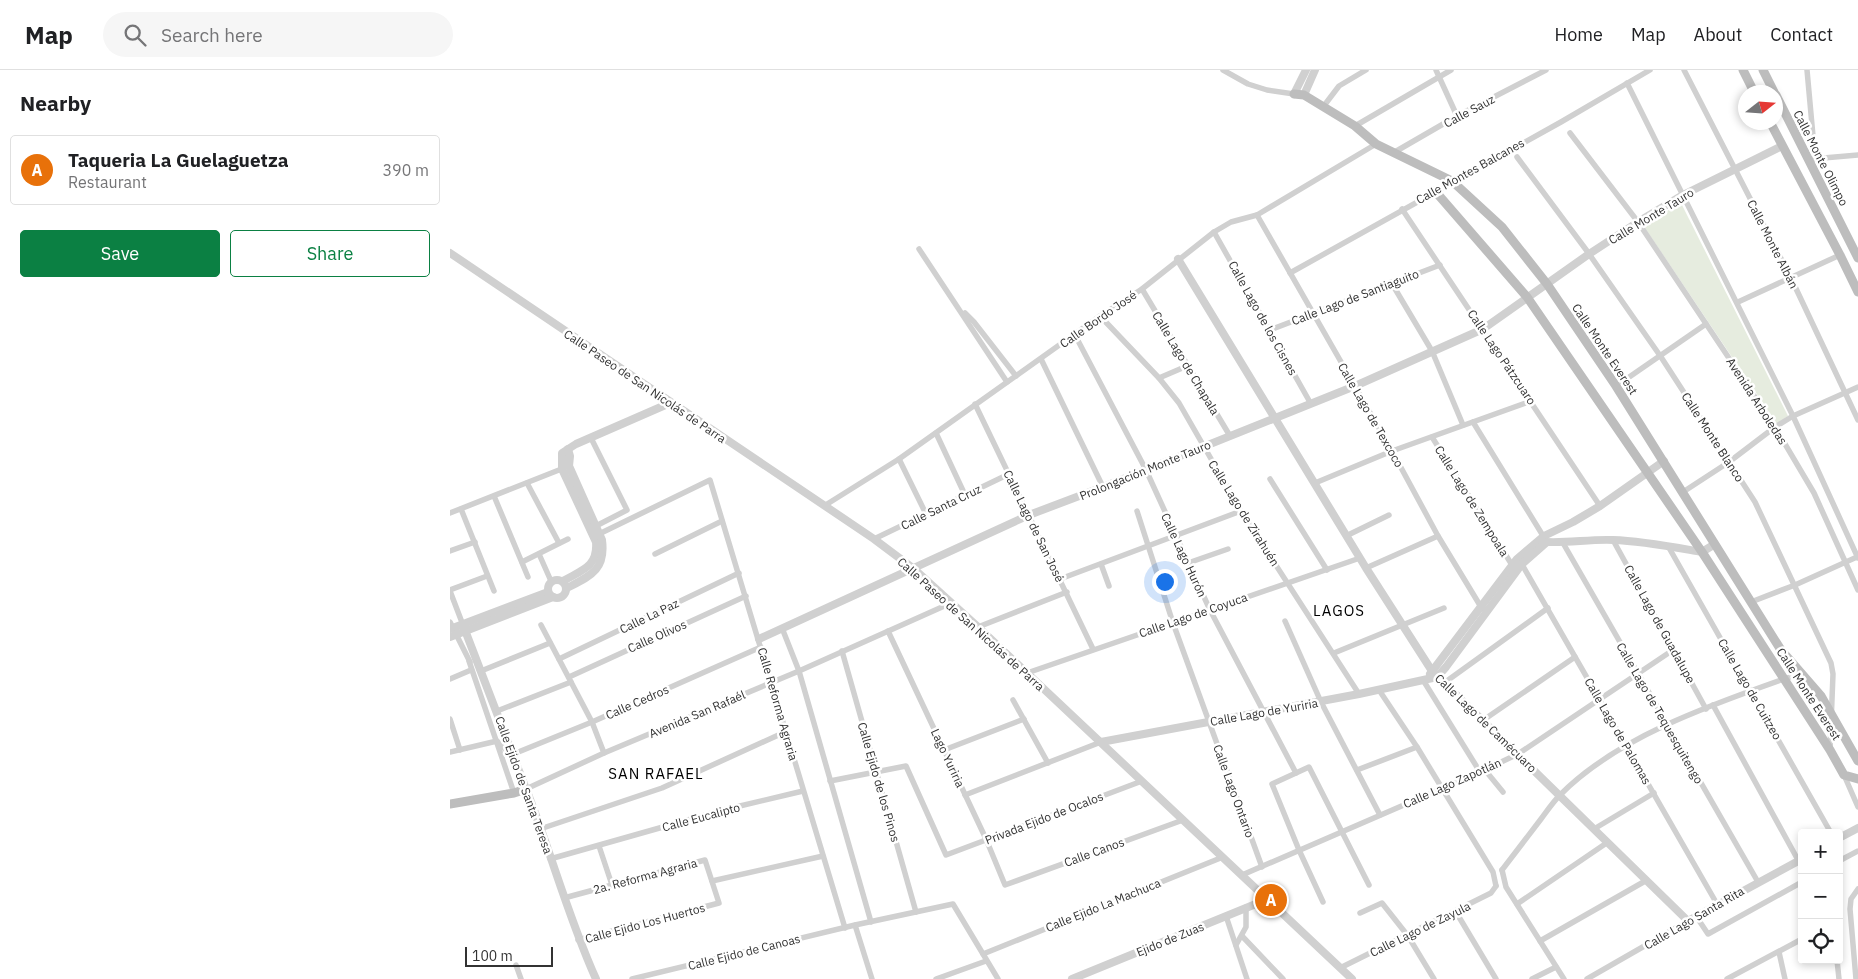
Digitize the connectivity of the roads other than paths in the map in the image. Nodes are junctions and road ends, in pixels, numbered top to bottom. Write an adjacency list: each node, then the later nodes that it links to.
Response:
1 (1306, 70): 17 (street)
2 (1315, 70): 17 (street)
3 (1366, 70): 18 (street)
4 (1436, 70): 13 (street)
5 (1451, 70): 13 (street)
6 (1546, 70): 20 (street, Calle Sauz)
7 (1650, 70): 14 (street, Calle Montes Balcanes)
8 (1684, 70): 30 (street, Calle Monte Albán)
9 (1743, 70): 15 (main road)
10 (1763, 70): 16 (main road, Calle Monte Olimpo)
11 (1807, 70): 29 (street)
12 (1226, 71): 17 (street, Calle Monte Everest)
13 (1439, 77): 20 (street); 21 (street)
14 (1627, 83): 31 (street, Calle Montes Balcanes); 33 (street, Avenida Arboledas)
15 (1750, 85)
16 (1770, 85)
17 (1299, 95): 18 (main road, Calle Monte Everest)
18 (1323, 107): 21 (main road, Calle Monte Everest)
19 (1783, 108): 29 (main road, Calle Monte Olimpo)
20 (1457, 116): 26 (street, Calle Sauz)
21 (1355, 126): 24 (main road, Calle Monte Everest)
22 (1774, 130): 25 (main road)
23 (1570, 133): 36 (street, Avenida Arboledas)
24 (1376, 144): 26 (main road, Calle Monte Everest); 35 (street, Calle Bordo José)
25 (1782, 146): 30 (street, Calle Monte Tauro); 42 (main road)
26 (1393, 153): 31 (main road, Calle Monte Everest)
27 (1517, 157): 41 (street, Calle Monte Blanco)
28 (1857, 157): 29 (street)
29 (1812, 159): 38 (main road, Calle Monte Olimpo)
30 (1734, 170): 33 (street, Calle Monte Tauro); 47 (street, Calle Monte Albán)
31 (1452, 181): 32 (street, Calle Montes Balcanes); 49 (main road, Calle Monte Everest)
32 (1434, 191): 34 (street, Calle Montes Balcanes); 52 (main road, Calle Monte Everest)
33 (1683, 196): 36 (street, Calle Monte Tauro); 53 (street, Avenida Arboledas)
34 (1402, 209): 45 (street, Calle Lago Pátzcuaro); 46 (street, Calle Montes Balcanes)
35 (1257, 215): 37 (street, Calle Bordo José); 46 (street, Calle Lago de Texcoco)
36 (1638, 222): 41 (street, Calle Monte Tauro); 57 (street, Avenida Arboledas)
37 (1214, 232): 44 (street, Calle Bordo José); 59 (street, Calle Lago de los Cisnes)
38 (1855, 245): 43 (main road, Calle Monte Olimpo)
39 (919, 249): 54 (street)
40 (450, 254): 73 (street, Calle Paseo de San Nicolás de Parra)
41 (1589, 254): 49 (street, Calle Monte Tauro); 62 (street, Calle Monte Blanco)
42 (1840, 255): 47 (street); 51 (main road)
43 (1858, 258)
44 (1178, 260): 50 (street, Calle Bordo José); 77 (street, Calle Lago de Camécuaro)
45 (1440, 265): 48 (street, Calle Lago de Santiaguito); 58 (street, Calle Lago Pátzcuaro)
46 (1290, 273): 55 (street, Calle Lago de Texcoco)
47 (1791, 278): 53 (street); 71 (street, Calle Monte Albán)
48 (1391, 282): 55 (street, Calle Lago de Santiaguito); 61 (street)
49 (1547, 284): 52 (street, Calle Monte Tauro); 89 (main road, Calle Monte Everest)
50 (1142, 289): 56 (street, Calle Bordo José); 64 (street, Calle Lago de Chapala)
51 (1858, 292)
52 (1527, 297): 58 (street, Prolongación Monte Tauro); 93 (main road, Calle Monte Everest)
53 (1738, 302): 76 (street, Avenida Arboledas)
54 (957, 305): 65 (street); 67 (street)
55 (1312, 313): 59 (street, Calle Lago de Santiaguito); 69 (street, Calle Lago de Texcoco)
56 (1100, 316): 60 (street, Calle Bordo José); 66 (street, Calle Lago de Zirahuén)
57 (1706, 324): 62 (street); 81 (street, Avenida Arboledas)
58 (1483, 328): 61 (street, Prolongación Monte Tauro); 72 (street, Calle Lago Pátzcuaro)
59 (1270, 330): 75 (street, Calle Lago de los Cisnes)
60 (1075, 335): 63 (street, Calle Bordo José); 92 (street, Calle Lago Hurón)
61 (1432, 352): 69 (street, Prolongación Monte Tauro); 80 (street)
62 (1661, 357): 68 (street); 90 (street, Calle Monte Blanco)
63 (1041, 359): 65 (street, Calle Bordo José); 98 (street)
64 (1187, 366): 66 (street); 83 (street, Calle Lago de Chapala)
65 (1016, 376): 67 (street, Calle Bordo José)
66 (1159, 378): 86 (street, Calle Lago de Zirahuén)
67 (1007, 382): 74 (street, Calle Bordo José)
68 (1622, 382)
69 (1355, 386): 75 (street, Prolongación Monte Tauro); 87 (street, Calle Lago de Texcoco)
70 (1858, 387): 71 (street)
71 (1845, 393): 76 (street); 78 (street, Calle Monte Albán)
72 (1531, 401): 79 (street); 103 (street, Calle Lago Pátzcuaro)
73 (670, 403): 85 (street); 102 (street, Calle Paseo de San Nicolás de Parra)
74 (975, 404): 82 (street, Calle Bordo José); 94 (street, Calle Lago de San José)
75 (1311, 404): 77 (street, Prolongación Monte Tauro)
76 (1793, 416): 81 (street); 133 (street, Avenida Arboledas)
77 (1273, 418): 83 (street, Prolongación Monte Tauro); 97 (street, Calle Lago de Camécuaro)
78 (1858, 420)
79 (1474, 422): 80 (street); 119 (street)
80 (1463, 425): 84 (street)
81 (1774, 427): 90 (street); 136 (street, Avenida Arboledas)
82 (936, 433): 88 (street, Calle Bordo José); 100 (street)
83 (1230, 436): 86 (street, Prolongación Monte Tauro)
84 (1432, 437): 87 (street); 135 (street, Calle Lago de Zempoala)
85 (591, 438): 91 (street); 112 (street)
86 (1204, 447): 92 (street, Prolongación Monte Tauro); 106 (street, Calle Lago de Zirahuén)
87 (1392, 452): 97 (street); 116 (street, Calle Lago de Texcoco)
88 (899, 459): 102 (street, Calle Bordo José); 108 (street)
89 (1664, 462): 93 (street); 99 (main road, Calle Monte Everest)
90 (1730, 462): 99 (street); 149 (street, Calle Monte Blanco)
91 (565, 467): 96 (street); 112 (street)
92 (1146, 470): 98 (street, Prolongación Monte Tauro); 114 (street, Calle Lago Hurón)
93 (1648, 473): 103 (street); 129 (main road, Calle Monte Everest)
94 (1009, 474): 100 (street, Calle Santa Cruz); 109 (street, Calle Lago de San José)
95 (1270, 479): 141 (street)
96 (527, 483): 101 (street); 122 (street)
97 (1315, 483): 115 (street, Calle Lago de Camécuaro)
98 (1104, 487): 109 (street, Prolongación Monte Tauro)
99 (1683, 492): 124 (main road, Calle Monte Everest)
100 (965, 495): 108 (street, Calle Santa Cruz)
101 (494, 496): 104 (street); 134 (street)
102 (824, 506): 118 (street, Calle Paseo de San Nicolás de Parra)
103 (1600, 506): 119 (street)
104 (461, 509): 107 (street); 121 (street)
105 (1138, 510): 125 (street, Calle Lago Ontario)
106 (1241, 512): 114 (street); 147 (street, Calle Lago de Zirahuén)
107 (450, 513)
108 (926, 514): 118 (street, Calle Santa Cruz)
109 (1029, 514): 140 (street, Prolongación Monte Tauro); 145 (street, Calle Lago de San José)
110 (1389, 515): 115 (street)
111 (722, 521): 113 (street, Calle Reforma Agraria); 131 (street); 142 (street, Calle Reforma Agraria)
112 (592, 527): 113 (street); 148 (street)
113 (599, 534): 148 (street)
114 (1175, 536): 125 (street); 137 (street, Calle Lago Hurón)
115 (1346, 536): 132 (street, Calle Lago de Camécuaro)
116 (1438, 536): 139 (street); 161 (street, Calle Lago de Texcoco)
117 (568, 539): 122 (street)
118 (874, 539): 140 (street, Calle Paseo de San Nicolás de Parra)
119 (1545, 539): 123 (street); 135 (street)
120 (1613, 540): 123 (street); 126 (street); 175 (street, Calle Lago de Guadalupe)
121 (475, 542): 128 (street); 143 (street)
122 (559, 543): 130 (street)
123 (1563, 543): 187 (street, Calle Lago de Tequesquitengo)
124 (1715, 544): 129 (street); 157 (main road, Calle Monte Everest)
125 (1148, 546): 138 (street); 164 (street, Calle Lago Ontario)
126 (1668, 546): 129 (street); 195 (street, Calle Lago de Cuitzeo)
127 (1228, 549): 137 (street)
128 (450, 552)
129 (1702, 552): 191 (main road, Calle Monte Everest)
130 (539, 554): 134 (street); 146 (street)
131 (655, 554)
132 (1360, 558): 139 (street, Calle Lago de Camécuaro); 141 (street, Calle Lago de Coyuca)
133 (1858, 558): 136 (street)
134 (522, 562): 144 (street)
135 (1517, 562): 160 (street, Calle Lago de Palomas); 161 (street)
136 (1844, 562): 149 (street); 152 (street, Avenida Arboledas)
137 (1188, 563): 162 (street, Calle Lago Hurón)
138 (1101, 564): 145 (street); 150 (street)
139 (1366, 568): 167 (street, Calle Lago de Camécuaro)
140 (914, 569): 158 (street, Calle Paseo de San Nicolás de Parra); 169 (street, Prolongación Monte Tauro)
141 (1327, 570): 147 (street, Calle Lago de Coyuca)
142 (739, 573): 156 (street, Calle Reforma Agraria); 179 (street, Calle La Paz)
143 (487, 576): 151 (street); 153 (street)
144 (528, 577)
145 (1060, 579): 154 (street, Calle Lago de San José)
146 (552, 581): 148 (street); 155 (street)
147 (1288, 582): 162 (street, Calle Lago de Coyuca); 177 (street, Calle Lago de Zirahuén)
148 (565, 584): 155 (street)
149 (1795, 585): 157 (street); 204 (street, Calle Monte Blanco)
150 (1109, 586)
151 (450, 590): 168 (street, Calle Ejido de Santa Teresa)
152 (1858, 590)
153 (494, 591)
154 (1066, 592): 166 (street); 174 (street, Calle Lago de San José)
155 (551, 594): 168 (street)
156 (746, 596): 173 (street, Calle Reforma Agraria); 189 (street, Calle Olivos)
157 (1751, 602): 185 (main road, Calle Monte Everest)
158 (952, 603): 166 (street, Calle Paseo de San Nicolás de Parra); 171 (street, Avenida San Rafaél)
159 (1444, 608): 167 (street)
160 (1548, 608): 178 (street, Calle Lago de Palomas); 193 (street)
161 (1484, 609): 186 (street)
162 (1210, 610): 164 (street, Calle Lago de Coyuca); 203 (street, Calle Lago Hurón)
163 (1285, 621): 199 (street)
164 (1173, 623): 174 (street, Calle Lago de Coyuca); 209 (street, Calle Lago Ontario)
165 (541, 625): 172 (street)
166 (978, 627): 184 (street, Calle Paseo de San Nicolás de Parra)
167 (1402, 627): 177 (street); 186 (street, Calle Lago de Camécuaro)
168 (464, 628): 170 (street); 182 (street, Calle Ejido de Santa Teresa)
169 (782, 628): 173 (street, Prolongación Monte Tauro); 183 (street)
170 (452, 630): 180 (street)
171 (888, 631): 176 (street, Avenida San Rafaél); 217 (street, Lago Yuriria)
172 (550, 643): 179 (street); 182 (street)
173 (760, 643): 192 (street, Calle Reforma Agraria); 208 (street, Calle Cedros)
174 (1093, 649): 184 (street, Calle Lago de Coyuca)
175 (1674, 650): 187 (street, Calle Lago Zapotlán); 201 (street, Calle Lago de Guadalupe)
176 (842, 652): 183 (street, Avenida San Rafaél); 227 (street, Calle Ejido de los Pinos)
177 (1334, 653): 196 (street, Calle Lago de Zirahuén)
178 (1575, 657): 197 (street, Calle Lago de Palomas); 207 (street)
179 (559, 659): 189 (street)
180 (469, 661): 181 (street); 182 (street)
181 (472, 670): 188 (street); 212 (street)
182 (481, 671): 202 (street, Calle Ejido de Santa Teresa)
183 (799, 671): 192 (street, Avenida San Rafaél); 231 (street)
184 (1026, 673): 213 (street, Calle Paseo de San Nicolás de Parra)
185 (1801, 673): 191 (street); 204 (main road, Calle Monte Everest)
186 (1435, 674): 190 (street); 193 (street, Calle Lago de Camécuaro)
187 (1638, 674): 197 (street, Calle Lago Zapotlán); 210 (street, Calle Lago de Tequesquitengo)
188 (450, 679)
189 (570, 679): 202 (street, Calle Olivos); 208 (street)
190 (1424, 679): 194 (street, Calle Lago de Yuriria); 226 (street)
191 (1784, 679): 195 (street); 218 (main road, Calle Monte Everest)
192 (770, 683): 211 (street, Calle Reforma Agraria); 220 (street, Avenida San Rafaél)
193 (1444, 683): 207 (street, Calle Lago de Camécuaro)
194 (1379, 690): 196 (street, Calle Lago de Yuriria); 215 (street)
195 (1751, 691): 200 (street); 248 (street, Calle Lago de Cuitzeo)
196 (1359, 694): 199 (street, Calle Lago de Yuriria)
197 (1599, 699): 214 (street, Calle Lago de Palomas); 221 (street, Calle Lago Zapotlán)
198 (1013, 700): 206 (street)
199 (1321, 702): 203 (street, Calle Lago de Yuriria); 225 (street)
200 (1713, 706): 201 (street); 256 (street)
201 (1706, 708): 210 (street)
202 (497, 711): 222 (street, Calle Ejido de Santa Teresa)
203 (1264, 712): 209 (street, Calle Lago de Yuriria); 228 (street, Calle Lago Hurón)
204 (1832, 716): 218 (street, Calle Monte Blanco); 223 (main road, Calle Monte Everest)
205 (450, 719): 216 (street)
206 (1024, 719): 217 (street); 224 (street)
207 (1482, 721): 221 (street, Calle Lago de Camécuaro)
208 (592, 722): 220 (street); 222 (street, Calle Cedros)
209 (1209, 722): 213 (street, Calle Lago de Yuriria); 262 (street, Calle Lago Ontario)
210 (1667, 725): 214 (street); 268 (street, Calle Lago de Tequesquitengo)
211 (785, 732): 235 (street, Calle Reforma Agraria); 246 (street)
212 (497, 741): 216 (street); 222 (street); 237 (street)
213 (1101, 742): 224 (street); 232 (street, Calle Paseo de San Nicolás de Parra)
214 (1627, 746): 238 (street, Calle Lago de Palomas); 240 (street)
215 (1416, 747): 225 (street); 233 (street)
216 (460, 750): 219 (street)
217 (944, 750): 239 (street, Lago Yuriria)
218 (1830, 750): 229 (main road, Calle Monte Everest)
219 (450, 752)
220 (604, 753): 234 (street, Avenida San Rafaél)
221 (1518, 754): 226 (street, Calle Lago Zapotlán); 240 (street, Calle Lago de Camécuaro)
222 (511, 755): 234 (street, Calle Ejido de Santa Teresa)
223 (1858, 761)
224 (1048, 763): 239 (street)
225 (1357, 770): 243 (street)
226 (1482, 771): 233 (street, Calle Lago Zapotlán); 236 (street)
227 (876, 772): 231 (street); 251 (street, Privada Ejido de Ocalos); 282 (street, Calle Ejido de los Pinos)
228 (1296, 773): 249 (street); 254 (street)
229 (1844, 775): 230 (main road); 242 (street, Calle Monte Everest)
230 (1858, 779)
231 (830, 781): 288 (street)
232 (1142, 781): 244 (street, Calle Paseo de San Nicolás de Parra); 251 (street, Privada Ejido de Ocalos)
233 (1441, 788): 243 (street, Calle Lago Zapotlán); 264 (street)
234 (526, 789): 237 (main road); 246 (street, Calle Ejido de Santa Teresa)
235 (803, 792): 253 (street, Calle Eucalipto); 257 (street, Calle Reforma Agraria)
236 (1503, 792)
237 (514, 793): 241 (main road)
238 (1654, 794): 247 (street); 280 (street, Calle Lago de Palomas)
239 (965, 795): 251 (street, Lago Yuriria)
240 (1559, 796): 247 (street, Calle Lago de Camécuaro); 263 (street)
241 (450, 804)
242 (1858, 808)
243 (1380, 815): 249 (street, Calle Lago Zapotlán)
244 (1183, 820): 258 (street, Calle Paseo de San Nicolás de Parra); 271 (street, Calle Canos)
245 (1858, 828): 250 (street)
246 (540, 829): 259 (street, Calle Ejido de Santa Teresa)
247 (1594, 829): 252 (street, Calle Lago de Camécuaro)
248 (1829, 829)
249 (1342, 831): 254 (street, Calle Lago Zapotlán); 272 (street)
250 (1843, 836)
251 (986, 839): 271 (street, Lago Yuriria)
252 (1608, 842): 266 (street, Calle Lago de Camécuaro); 279 (street)
253 (599, 846): 259 (street, Calle Eucalipto); 270 (street)
254 (1299, 850): 262 (street, Calle Lago Zapotlán); 278 (street)
255 (1858, 851): 260 (street)
256 (1798, 855)
257 (823, 856): 267 (street); 290 (street, Calle Reforma Agraria)
258 (1223, 857): 265 (street, Calle Paseo de San Nicolás de Parra); 298 (street, Calle Ejido La Machuca)
259 (550, 859): 276 (street, Calle Ejido de Santa Teresa)
260 (1843, 859)
261 (1798, 860): 268 (street, Calle Lago Santa Rita)
262 (1262, 867): 265 (street, Calle Lago Zapotlán)
263 (1502, 870): 264 (street); 274 (street)
264 (1493, 872): 273 (street)
265 (1242, 875): 277 (street, Calle Paseo de San Nicolás de Parra)
266 (1647, 880): 287 (street, Calle Lago de Camécuaro); 295 (street)
267 (712, 881): 270 (street, 2a. Reforma Agraria); 293 (street, Calle Ejido Los Huertos)
268 (1758, 882): 280 (street, Calle Lago Santa Rita)
269 (1798, 884): 286 (street)
270 (612, 885): 276 (street, 2a. Reforma Agraria)
271 (1006, 885)
272 (1369, 885)
273 (1496, 886): 274 (street); 283 (street, Calle Lago de Zayula)
274 (1506, 887): 279 (street)
275 (1858, 889): 322 (street)
276 (564, 898): 293 (street, Calle Ejido de Santa Teresa)
277 (1268, 899): 281 (street, Ejido de Zuas); 303 (street, Calle Paseo de San Nicolás de Parra)
278 (1323, 902)
279 (1517, 904): 295 (street)
280 (1717, 904): 286 (street, Calle Lago Santa Rita)
281 (1246, 907): 285 (street, Ejido de Zuas); 291 (street)
282 (916, 912): 288 (street, Calle Ejido de Canoas); 298 (street, Calle Ejido de Canoas)
283 (1456, 912): 292 (street, Calle Lago de Zayula); 315 (street)
284 (1360, 913): 292 (street)
285 (1226, 916): 296 (street); 310 (street, Ejido de Zuas)
286 (1696, 916): 287 (street, Calle Lago Santa Rita)
287 (1688, 921): 318 (street, Calle Lago Santa Rita)
288 (871, 922): 289 (street, Calle Ejido de Canoas)
289 (855, 925): 290 (street, Calle Ejido de Canoas); 307 (street)
290 (845, 928): 306 (street, Calle Ejido de Canoas)
291 (1242, 936): 296 (street); 312 (street)
292 (1408, 936): 303 (street, Calle Lago de Zayula); 314 (street)
293 (578, 940): 305 (street, Calle Ejido de Santa Teresa)
294 (1798, 941): 297 (street)
295 (1540, 942): 302 (street)
296 (1236, 945): 311 (street)
297 (1779, 952): 319 (street); 320 (street)
298 (983, 954): 299 (street)
299 (986, 960): 308 (street); 309 (street)
300 (1837, 964): 321 (street)
301 (516, 965): 304 (street)
302 (1556, 967): 316 (street); 317 (street)
303 (1340, 968): 313 (street, Calle Paseo de San Nicolás de Parra)
304 (522, 979)
305 (596, 979)
306 (632, 979)
307 (872, 979)
308 (936, 979)
309 (998, 979)
310 (1072, 979)
311 (1247, 979)
312 (1283, 979)
313 (1352, 979)
314 (1434, 979)
315 (1496, 979)
316 (1532, 979)
317 (1564, 979)
318 (1587, 979)
319 (1728, 979)
320 (1785, 979)
321 (1840, 979)
322 (1856, 979)

